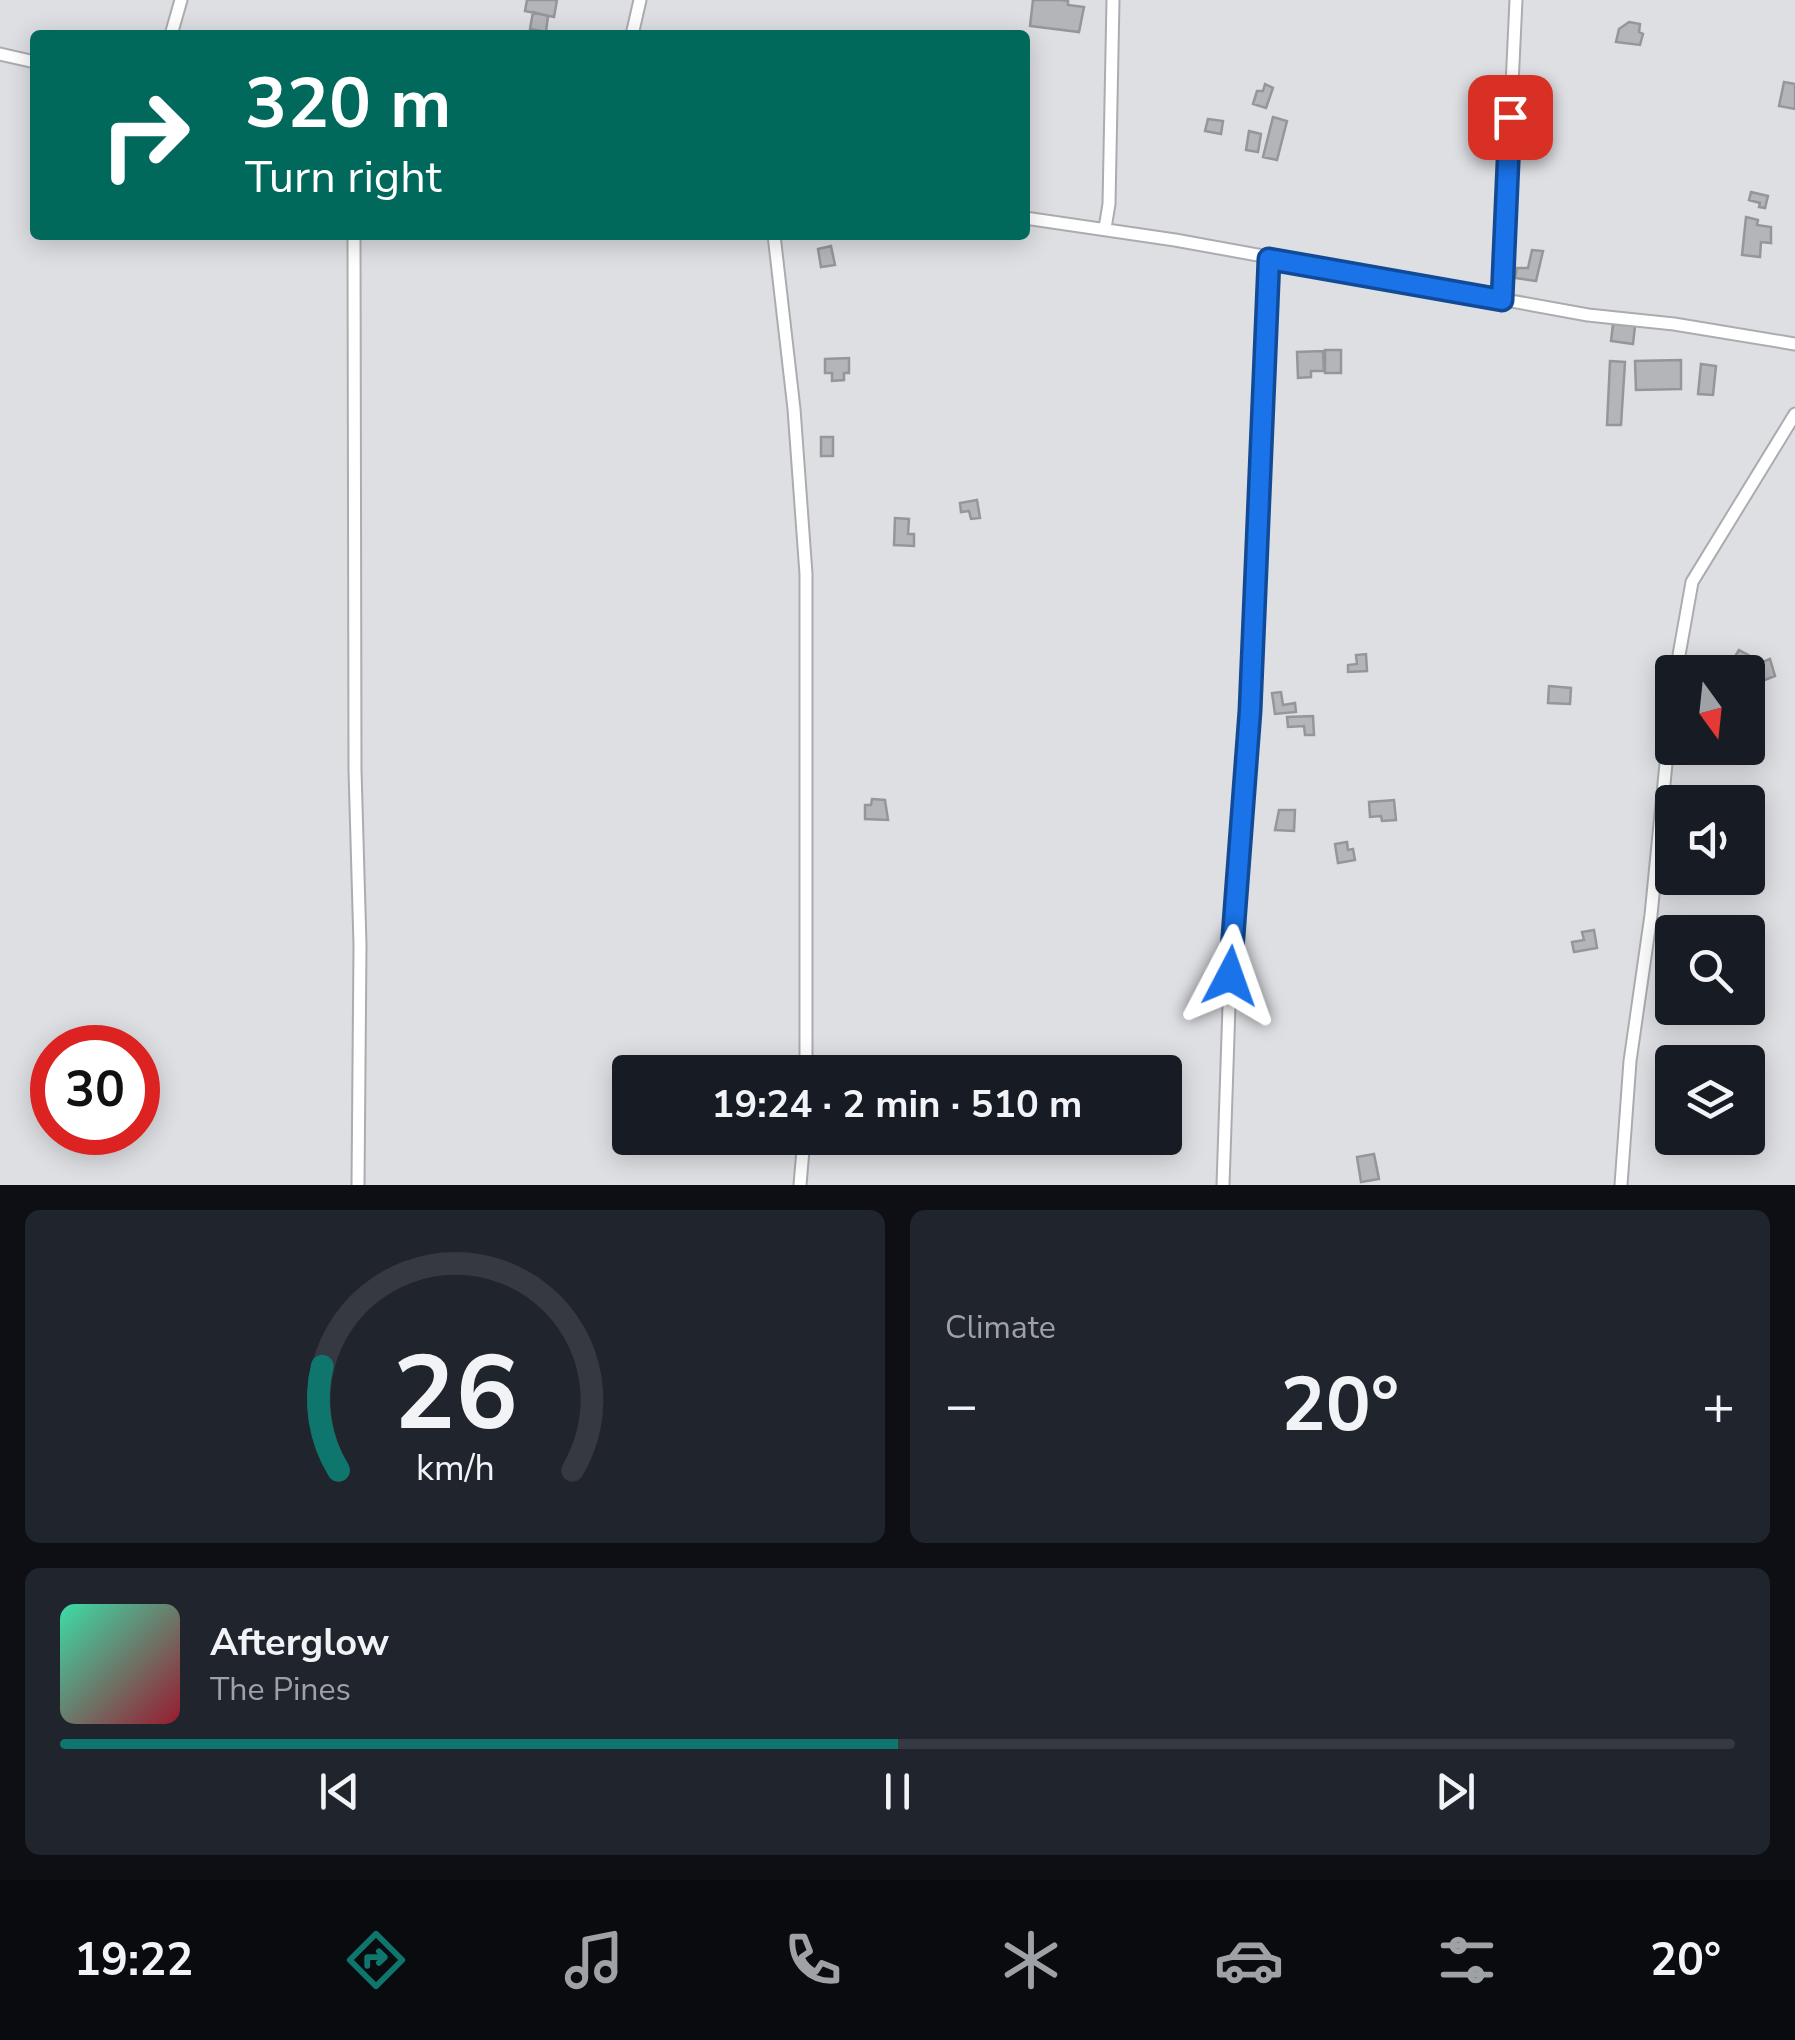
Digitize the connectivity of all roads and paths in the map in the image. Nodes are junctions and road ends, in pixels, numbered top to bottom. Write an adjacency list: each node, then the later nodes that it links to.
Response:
1 (180, 0): 5 (street)
2 (640, 0): 6 (street)
3 (1113, 0): 10 (street)
4 (1516, 0): 14 (street)
5 (172, 30)
6 (633, 30)
7 (0, 54): 8 (street)
8 (30, 61)
9 (1030, 219): 10 (street)
10 (1106, 228): 13 (street)
11 (354, 240): 21 (street)
12 (775, 240): 19 (street)
13 (1269, 259): 14 (street); 23 (street)
14 (1502, 300): 15 (street)
15 (1795, 344)
16 (1795, 414): 17 (street)
17 (1679, 655)
18 (1666, 765): 24 (street)
19 (806, 1055)
20 (803, 1155): 22 (street)
21 (358, 1185)
22 (800, 1185)
23 (1222, 1185)
24 (1621, 1185)

